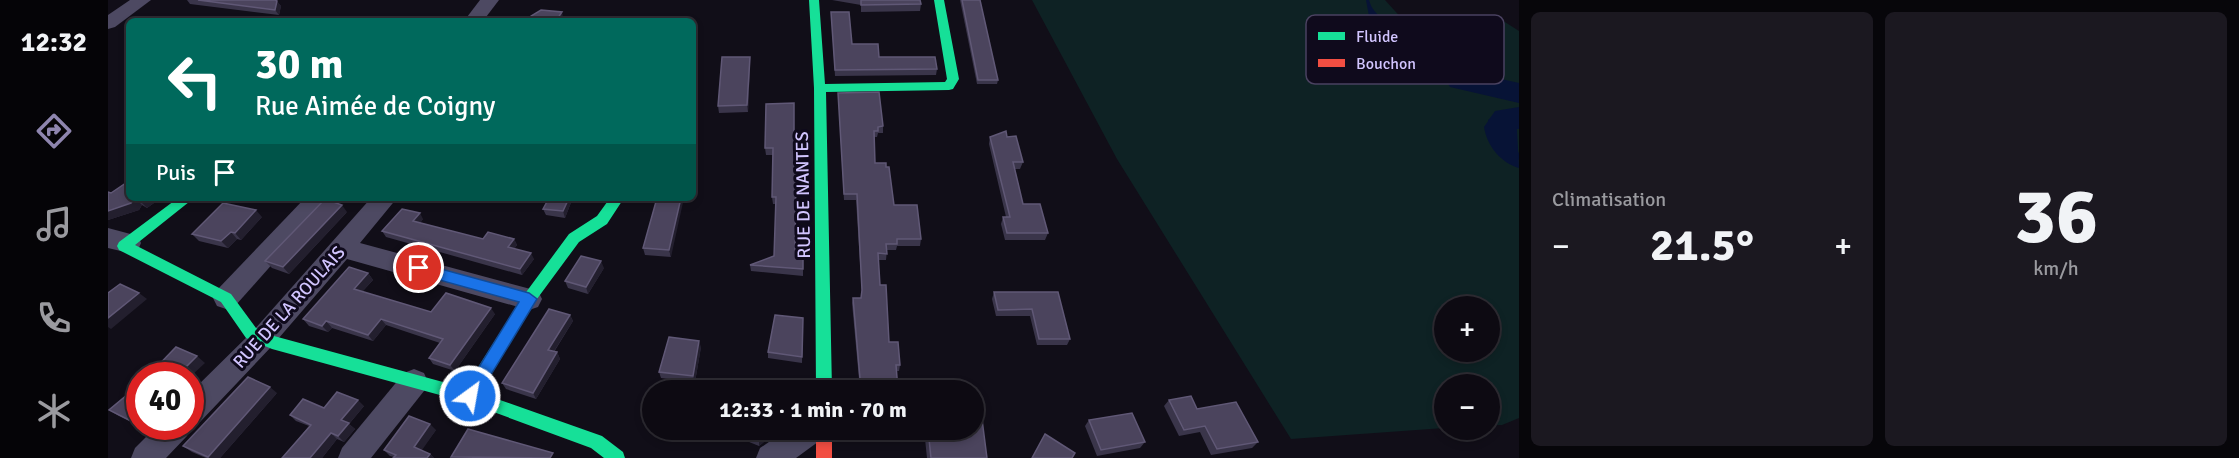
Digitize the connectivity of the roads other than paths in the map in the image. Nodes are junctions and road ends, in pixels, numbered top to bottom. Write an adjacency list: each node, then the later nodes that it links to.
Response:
1 (142, 0): 6 (street)
2 (490, 0): 5 (street)
3 (814, 0): 7 (street, RUE DE NANTES)
4 (939, 0): 7 (street)
5 (475, 18)
6 (108, 23)
7 (820, 88): 17 (street, RUE DE NANTES)
8 (183, 201): 12 (street)
9 (316, 201): 14 (street)
10 (383, 201): 13 (street, RUE DE LA ROULAIS)
11 (614, 201): 15 (street)
12 (117, 246): 14 (street)
13 (344, 248): 15 (street); 16 (street, RUE DE LA ROULAIS)
14 (226, 298): 16 (street)
15 (529, 299): 19 (street)
16 (263, 338): 18 (street); 20 (street, RUE DE LA ROULAIS)
17 (824, 380)
18 (414, 382): 19 (street); 25 (street)
19 (470, 396): 26 (street)
20 (204, 398)
21 (163, 440): 24 (street)
22 (796, 440): 27 (street)
23 (824, 440): 28 (street)
24 (146, 458)
25 (354, 458)
26 (617, 458)
27 (771, 458)
28 (824, 458)

